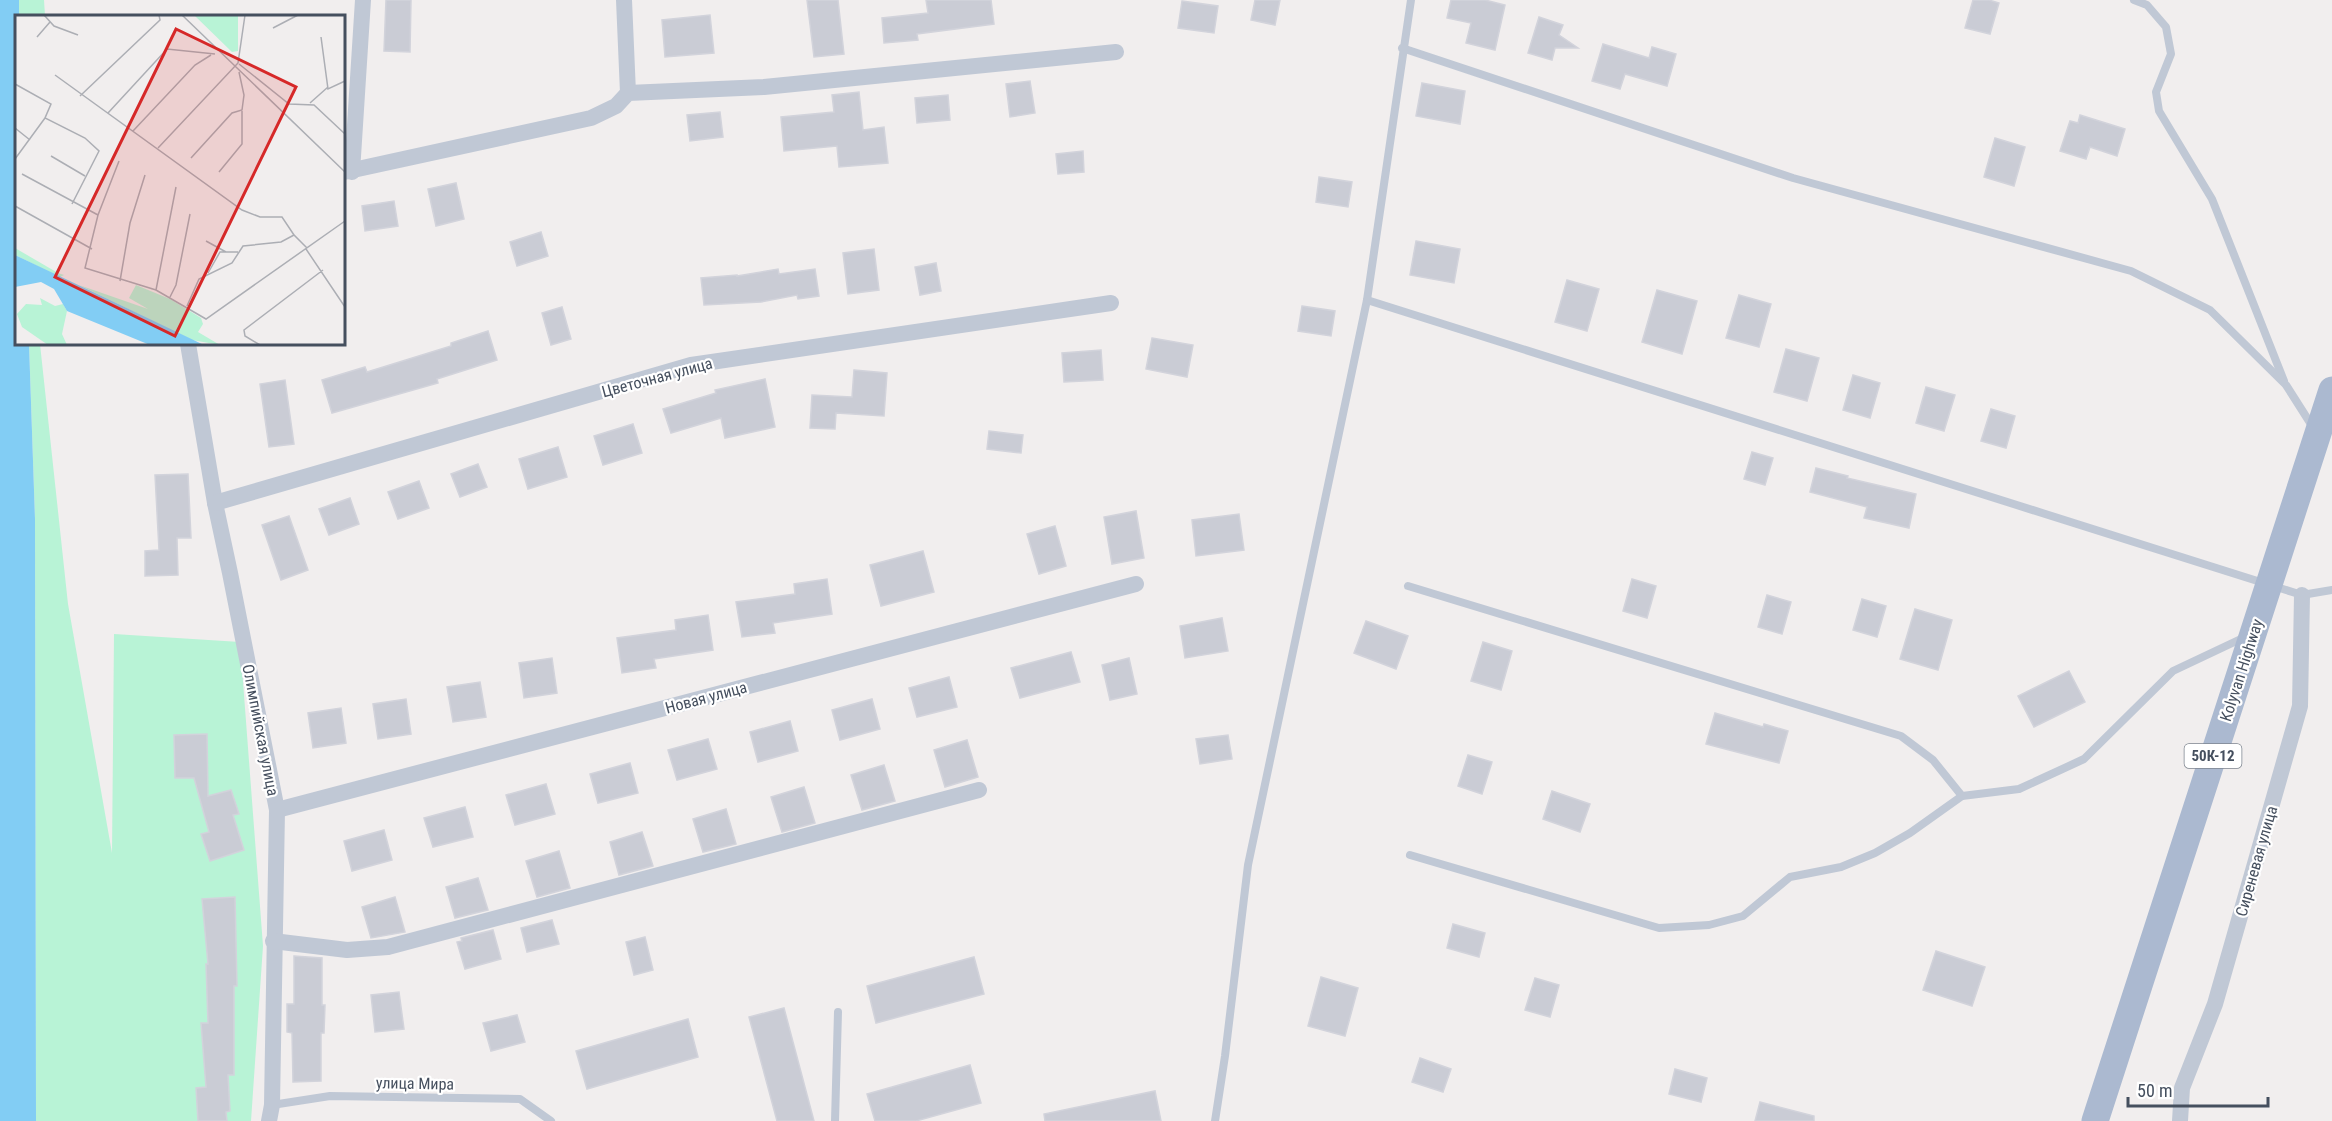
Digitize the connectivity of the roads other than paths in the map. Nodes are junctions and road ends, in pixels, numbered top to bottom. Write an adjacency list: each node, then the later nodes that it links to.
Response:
1 (363, 0): 8 (street)
2 (624, 0): 7 (street)
3 (1411, 0): 5 (lane)
4 (2134, 0): 12 (lane)
5 (1402, 48): 9 (lane); 12 (lane)
6 (1116, 52): 7 (street)
7 (628, 93): 8 (street)
8 (348, 172)
9 (1367, 300): 16 (lane); 31 (lane)
10 (1111, 303): 15 (street, Цветочная улица)
11 (188, 345): 15 (street, Олимпийская улица)
12 (2286, 385): 14 (lane)
13 (2332, 390): 14 (main road, Kolyvan Highway / 50К-12)
14 (2318, 435): 16 (main road, Kolyvan Highway / 50К-12)
15 (214, 503): 24 (street, Олимпийская улица)
16 (2269, 583): 20 (lane); 21 (main road, Kolyvan Highway / 50К-12)
17 (1136, 584): 24 (street, Новая улица)
18 (1408, 586): 23 (lane)
19 (2332, 590): 20 (lane)
20 (2302, 595): 33 (street, Сиреневая улица)
21 (2253, 633): 23 (lane); 32 (main road, Kolyvan Highway / 50К-12)
22 (979, 790): 26 (street)
23 (1962, 796): 25 (lane)
24 (277, 810): 26 (street, Олимпийская улица)
25 (1410, 855)
26 (273, 941): 28 (street, Олимпийская улица)
27 (838, 1012): 30 (lane)
28 (271, 1113): 29 (lane, улица Мира)
29 (551, 1121)
30 (835, 1121)
31 (1215, 1121)
32 (2095, 1121)
33 (2180, 1121)

